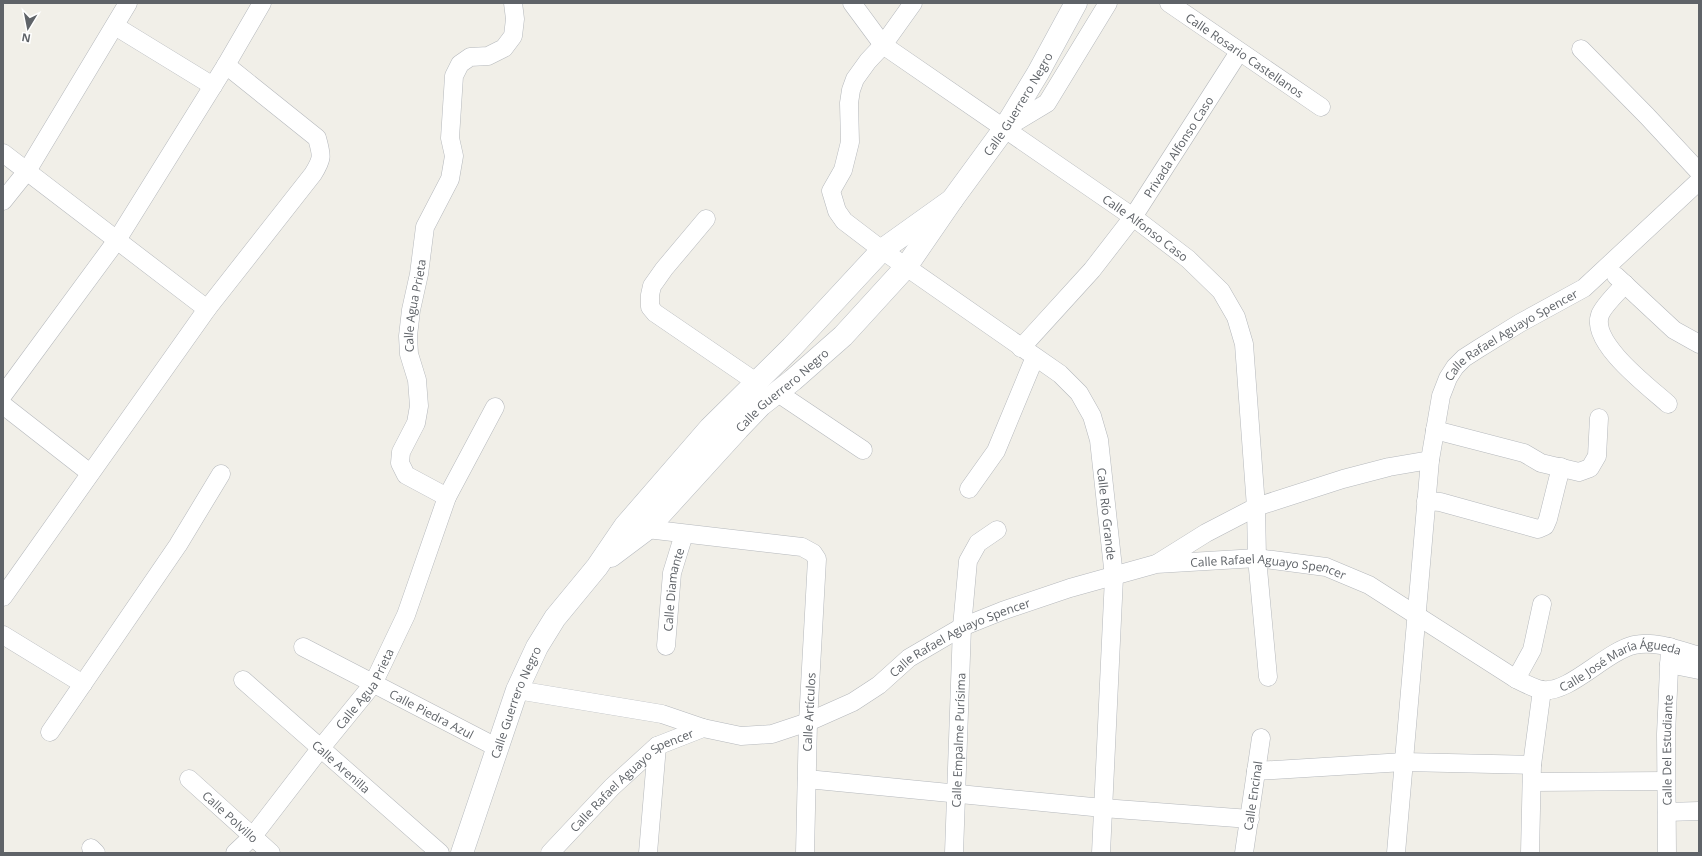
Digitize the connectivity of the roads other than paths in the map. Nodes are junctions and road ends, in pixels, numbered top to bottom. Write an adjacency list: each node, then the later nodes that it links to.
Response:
1 (128, 3): 9 (street)
2 (262, 3): 13 (street)
3 (512, 3): 47 (street, Calle Agua Prieta)
4 (852, 3): 10 (street, Calle Alfonso Caso)
5 (913, 3): 10 (street)
6 (1076, 3): 16 (street, Calle Guerrero Negro)
7 (1108, 3): 16 (street)
8 (1169, 3): 12 (street, Calle Rosario Castellanos)
9 (115, 26): 14 (street); 18 (street)
10 (883, 45): 16 (street, Calle Alfonso Caso); 26 (street)
11 (1581, 49): 19 (street)
12 (1239, 52): 15 (street, Calle Rosario Castellanos); 23 (street, Privada Alfonso Caso)
13 (226, 65): 14 (street); 30 (street)
14 (213, 86): 25 (street)
15 (1322, 107)
16 (1004, 129): 21 (street, Calle Guerrero Negro); 23 (street, Calle Alfonso Caso)
17 (3, 153): 18 (street)
18 (27, 171): 22 (street); 25 (street)
19 (1699, 172)
20 (1699, 181): 28 (street, Calle Rafael Aguayo Spencer)
21 (952, 200): 26 (street, Calle Guerrero Negro); 27 (street, Calle Guerrero Negro)
22 (3, 201)
23 (1133, 217): 32 (street, Privada Alfonso Caso); 49 (street, Calle Alfonso Caso)
24 (706, 219): 33 (street)
25 (117, 240): 30 (street); 35 (street)
26 (882, 250): 27 (street); 33 (street, Calle Guerrero Negro)
27 (906, 267): 32 (street, Calle Río Grande); 34 (street, Calle Guerrero Negro)
28 (1607, 267): 29 (street); 40 (street, Calle Rafael Aguayo Spencer)
29 (1625, 284): 31 (street); 36 (street)
30 (208, 309): 44 (street)
31 (1699, 344)
32 (1028, 352): 46 (street); 56 (street, Calle Río Grande)
33 (756, 382): 55 (street, Calle Guerrero Negro)
34 (778, 393): 41 (street); 50 (street, Calle Guerrero Negro)
35 (3, 395)
36 (1668, 404)
37 (3, 405): 44 (street)
38 (495, 406): 47 (street, Calle Agua Prieta)
39 (1599, 418): 43 (street)
40 (1435, 430): 42 (street, Calle Rafael Aguayo Spencer); 43 (street)
41 (863, 450)
42 (1430, 460): 48 (street, Calle Rafael Aguayo Spencer); 49 (street)
43 (1561, 467): 48 (street)
44 (90, 473): 57 (street)
45 (221, 474): 70 (street)
46 (969, 489)
47 (447, 497): 71 (street, Calle Agua Prieta)
48 (1426, 501): 59 (street, Calle Rafael Aguayo Spencer)
49 (1256, 507): 53 (street, Calle Alfonso Caso); 54 (street)
50 (647, 529): 52 (street, Calle Artículos); 55 (street, Calle Guerrero Negro)
51 (997, 530): 60 (street, Calle Empalme Purísima)
52 (684, 534): 62 (street, Calle Diamante); 74 (street, Calle Artículos)
53 (1257, 558): 54 (street, Calle Rafael Aguayo Spencer); 59 (street, Calle Rafael Aguayo Spencer); 67 (street, Calle Alfonso Caso)
54 (1156, 564): 56 (street, Calle Rafael Aguayo Spencer)
55 (597, 567): 72 (street, Calle Guerrero Negro)
56 (1114, 577): 60 (street, Calle Rafael Aguayo Spencer); 89 (street, Calle Río Grande)
57 (3, 597)
58 (1542, 604): 68 (street)
59 (1415, 615): 68 (street, Calle Rafael Aguayo Spencer); 81 (street, Calle Rafael Aguayo Spencer)
60 (962, 627): 74 (street, Calle Rafael Aguayo Spencer); 88 (street, Calle Empalme Purísima)
61 (3, 635): 70 (street)
62 (666, 646)
63 (303, 647): 71 (street, Calle Piedra Azul)
64 (1669, 655): 65 (street, Calle José María Águeda); 66 (street); 73 (street, Calle José María Águeda); 86 (street, Calle Del Estudiante)
65 (1699, 656)
66 (1699, 670)
67 (1268, 677)
68 (1516, 679): 73 (street, Calle Rafael Aguayo Spencer)
69 (243, 680): 80 (street, Calle Arenilla)
70 (83, 684): 76 (street)
71 (374, 684): 79 (street, Calle Piedra Azul); 80 (street, Calle Agua Prieta)
72 (517, 690): 75 (street); 79 (street, Calle Guerrero Negro)
73 (1542, 690): 82 (street)
74 (808, 722): 75 (street, Calle Rafael Aguayo Spencer); 85 (street, Calle Artículos)
75 (703, 728): 78 (street, Calle Rafael Aguayo Spencer)
76 (50, 732)
77 (1261, 738): 83 (street, Calle Encinal)
78 (657, 746): 98 (street, Calle Rafael Aguayo Spencer); 99 (street)
79 (496, 747): 97 (street, Calle Guerrero Negro)
80 (320, 749): 93 (street, Calle Agua Prieta); 96 (street, Calle Arenilla)
81 (1404, 762): 82 (street); 83 (street); 104 (street, Calle Rafael Aguayo Spencer)
82 (1532, 765): 87 (street)
83 (1256, 771): 92 (street, Calle Encinal)
84 (189, 779): 93 (street, Calle Polvillo)
85 (807, 779): 88 (street); 100 (street, Calle Artículos)
86 (1666, 781): 87 (street); 91 (street, Calle Del Estudiante)
87 (1532, 782): 105 (street)
88 (955, 793): 89 (street); 101 (street, Calle Empalme Purísima)
89 (1103, 808): 92 (street); 102 (street, Calle Río Grande)
90 (1699, 811): 91 (street)
91 (1667, 812): 106 (street, Calle Del Estudiante)
92 (1250, 819): 103 (street, Calle Encinal)
93 (253, 836): 94 (street, Calle Agua Prieta); 95 (street, Calle Polvillo)
94 (235, 853)
95 (271, 853)
96 (440, 853)
97 (462, 853)
98 (550, 853)
99 (648, 853)
100 (805, 853)
101 (954, 853)
102 (1101, 853)
103 (1244, 853)
104 (1396, 853)
105 (1530, 853)
106 (1667, 853)

